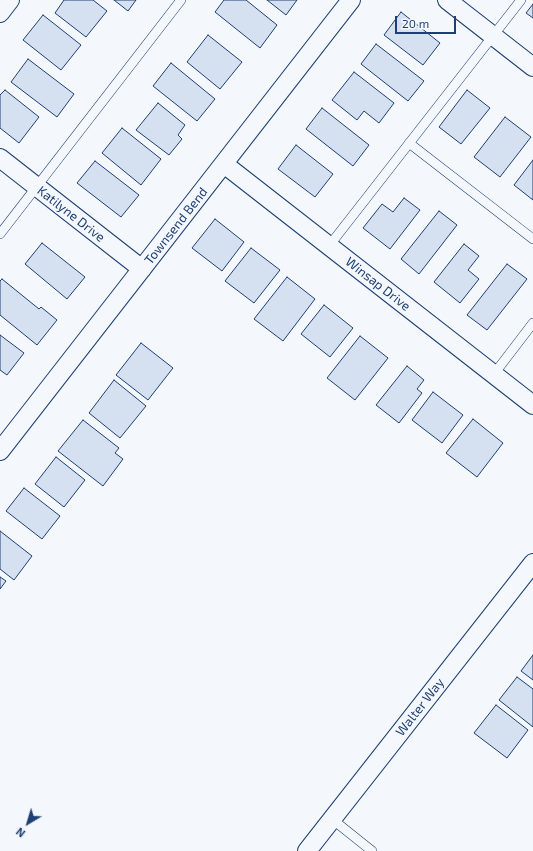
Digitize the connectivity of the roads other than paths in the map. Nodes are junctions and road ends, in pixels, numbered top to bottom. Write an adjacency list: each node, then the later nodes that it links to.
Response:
1 (10, 0): 6 (street)
2 (181, 0): 12 (lane)
3 (351, 0): 11 (street, Townsend Bend)
4 (447, 0): 7 (street)
5 (521, 0): 7 (lane)
6 (0, 13)
7 (493, 36): 8 (street); 9 (lane)
8 (533, 67)
9 (409, 143): 14 (lane); 15 (lane)
10 (0, 158): 12 (street, Katilyne Drive)
11 (224, 164): 15 (street, Winsap Drive); 16 (street, Townsend Bend)
12 (37, 186): 13 (lane); 16 (street, Katilyne Drive)
13 (0, 234)
14 (533, 239)
15 (329, 246): 18 (street, Winsap Drive)
16 (142, 269): 20 (street, Townsend Bend)
17 (533, 323): 18 (lane)
18 (494, 374): 19 (street, Winsap Drive)
19 (533, 405)
20 (0, 451)
21 (533, 563): 22 (street, Walter Way)
22 (332, 819): 23 (street, Walter Way); 24 (lane)
23 (307, 851)
24 (372, 851)

